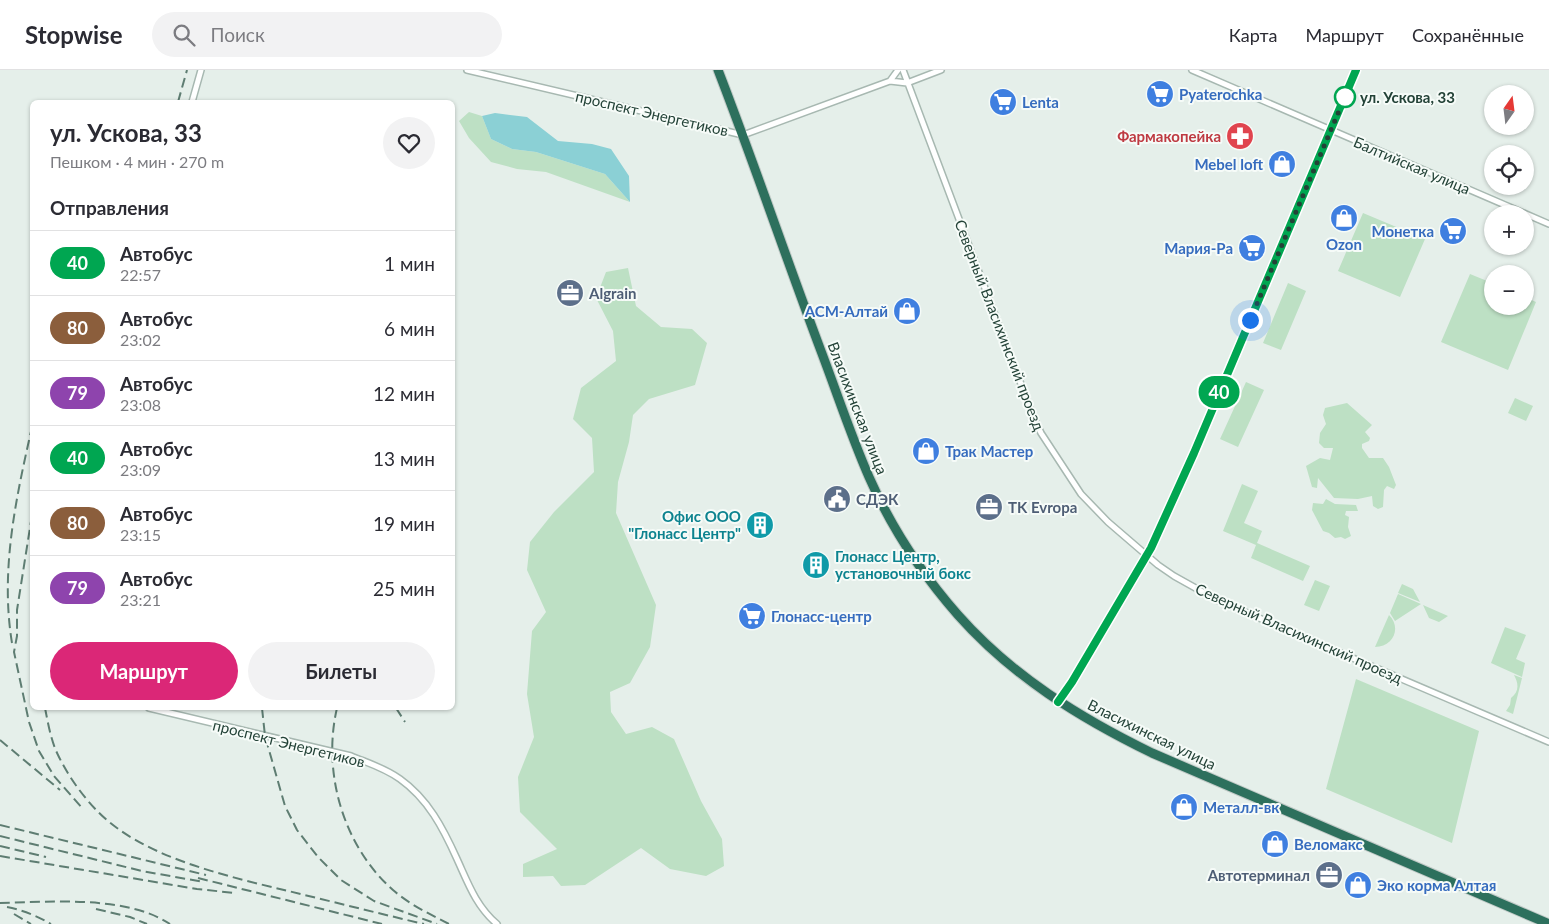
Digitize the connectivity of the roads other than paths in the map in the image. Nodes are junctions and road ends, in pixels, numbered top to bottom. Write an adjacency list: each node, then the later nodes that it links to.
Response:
1 (200, 70): 11 (street)
2 (467, 70): 13 (street, проспект Энергетиков)
3 (718, 70): 13 (highway, Власихинская улица)
4 (898, 70): 9 (street)
5 (903, 70): 10 (street, Северный Власихинский проезд)
6 (941, 70): 10 (street)
7 (1192, 70): 12 (street, Балтийская улица)
8 (1356, 70): 12 (street)
9 (890, 81): 10 (street); 13 (street, проспект Энергетиков)
10 (907, 83): 15 (street, Северный Власихинский проезд)
11 (192, 100)
12 (1330, 130): 14 (street, Балтийская улица); 15 (street)
13 (743, 135): 16 (highway, Власихинская улица)
14 (1549, 224)
15 (1147, 555): 16 (street); 18 (street, Северный Власихинский проезд)
16 (1058, 702): 20 (highway, Власихинская улица)
17 (158, 710): 19 (street, проспект Энергетиков)
18 (1549, 742)
19 (497, 924)
20 (1549, 924)

